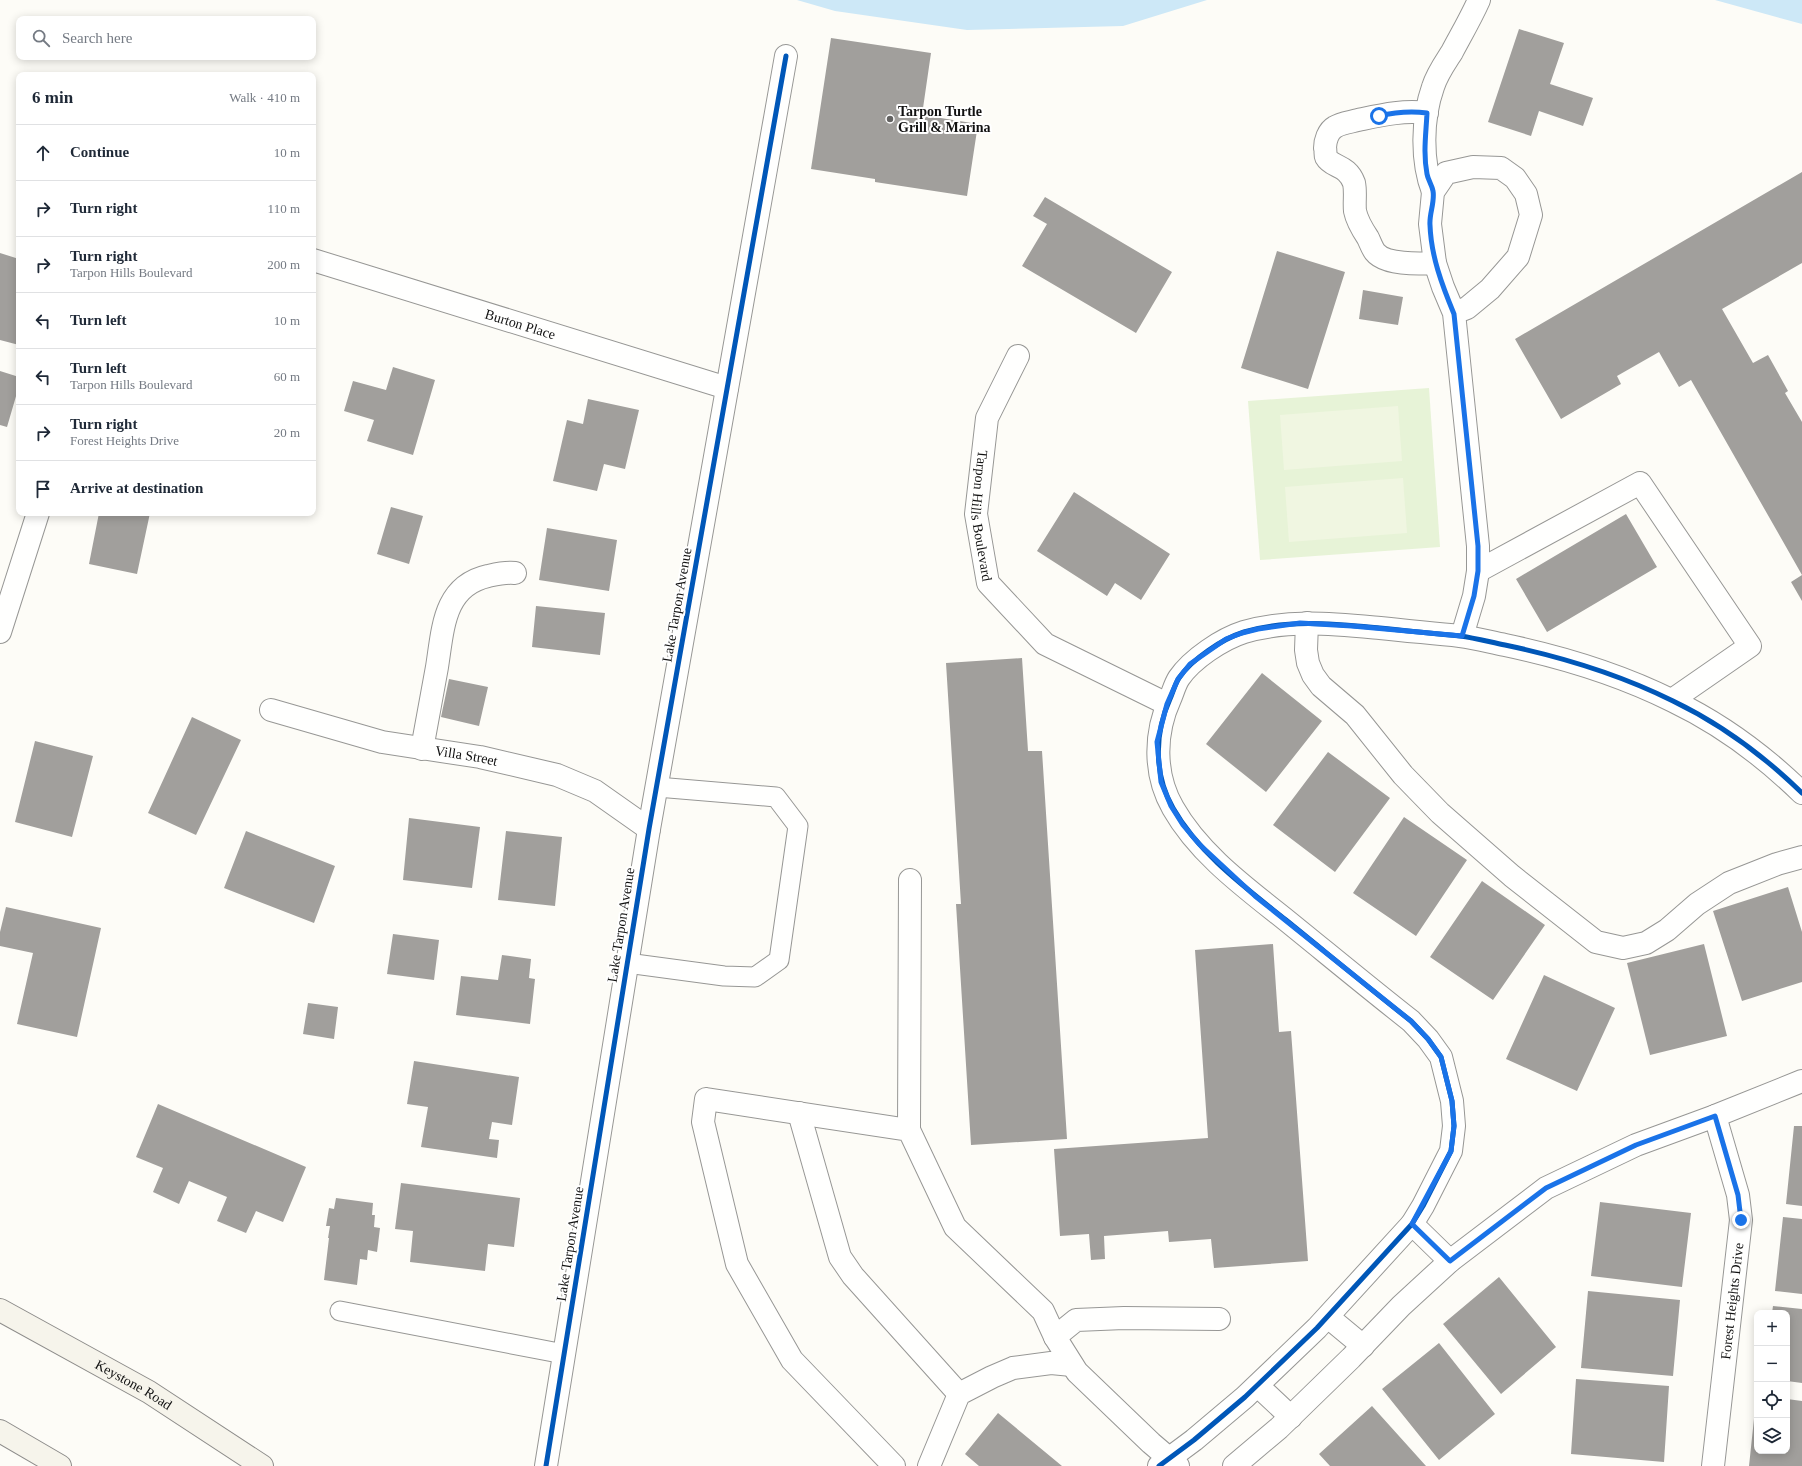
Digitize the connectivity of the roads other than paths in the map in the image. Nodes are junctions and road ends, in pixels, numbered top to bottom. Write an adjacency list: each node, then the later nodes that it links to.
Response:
1 (1479, 0): 3 (street)
2 (786, 56): 9 (street, Lake Tarpon Avenue)
3 (1427, 113): 4 (street); 6 (street)
4 (1434, 192): 6 (street); 7 (street)
5 (316, 261): 9 (street, Burton Place)
6 (1436, 263): 7 (street)
7 (1454, 314): 11 (street)
8 (1018, 356): 17 (street, Tarpon Hills Boulevard)
9 (727, 388): 20 (street, Lake Tarpon Avenue)
10 (37, 516): 14 (street)
11 (1478, 571): 15 (street); 16 (street)
12 (515, 573): 19 (street)
13 (1307, 623): 15 (street); 17 (street); 23 (street)
14 (0, 632)
15 (1462, 636): 16 (street)
16 (1672, 700): 21 (street)
17 (1167, 704): 30 (street)
18 (271, 710): 19 (street, Villa Street)
19 (422, 749): 22 (street, Villa Street)
20 (657, 787): 22 (street, Lake Tarpon Avenue); 25 (lane)
21 (1802, 793)
22 (649, 829): 25 (street, Lake Tarpon Avenue)
23 (1802, 857)
24 (910, 880): 29 (street)
25 (627, 963): 38 (street, Lake Tarpon Avenue)
26 (1802, 1081): 28 (street)
27 (799, 1113): 29 (street); 41 (street); 48 (street)
28 (1715, 1116): 31 (street); 51 (street, Forest Heights Drive)
29 (909, 1130): 36 (street)
30 (1412, 1224): 31 (street); 34 (street)
31 (1450, 1261): 37 (street)
32 (0, 1310): 46 (main road, Keystone Road)
33 (340, 1311): 38 (lane)
34 (1328, 1317): 37 (street); 40 (street)
35 (1219, 1319): 36 (street)
36 (1055, 1337): 39 (street)
37 (1363, 1346): 42 (street)
38 (564, 1354): 47 (street, Lake Tarpon Avenue)
39 (1072, 1365): 41 (street); 44 (street)
40 (1258, 1386): 42 (street); 44 (street)
41 (959, 1394): 49 (street)
42 (1291, 1417): 50 (street)
43 (0, 1431): 45 (main road)
44 (1169, 1463)
45 (60, 1466)
46 (262, 1466)
47 (546, 1466)
48 (894, 1466)
49 (928, 1466)
50 (1234, 1466)
51 (1713, 1466)

